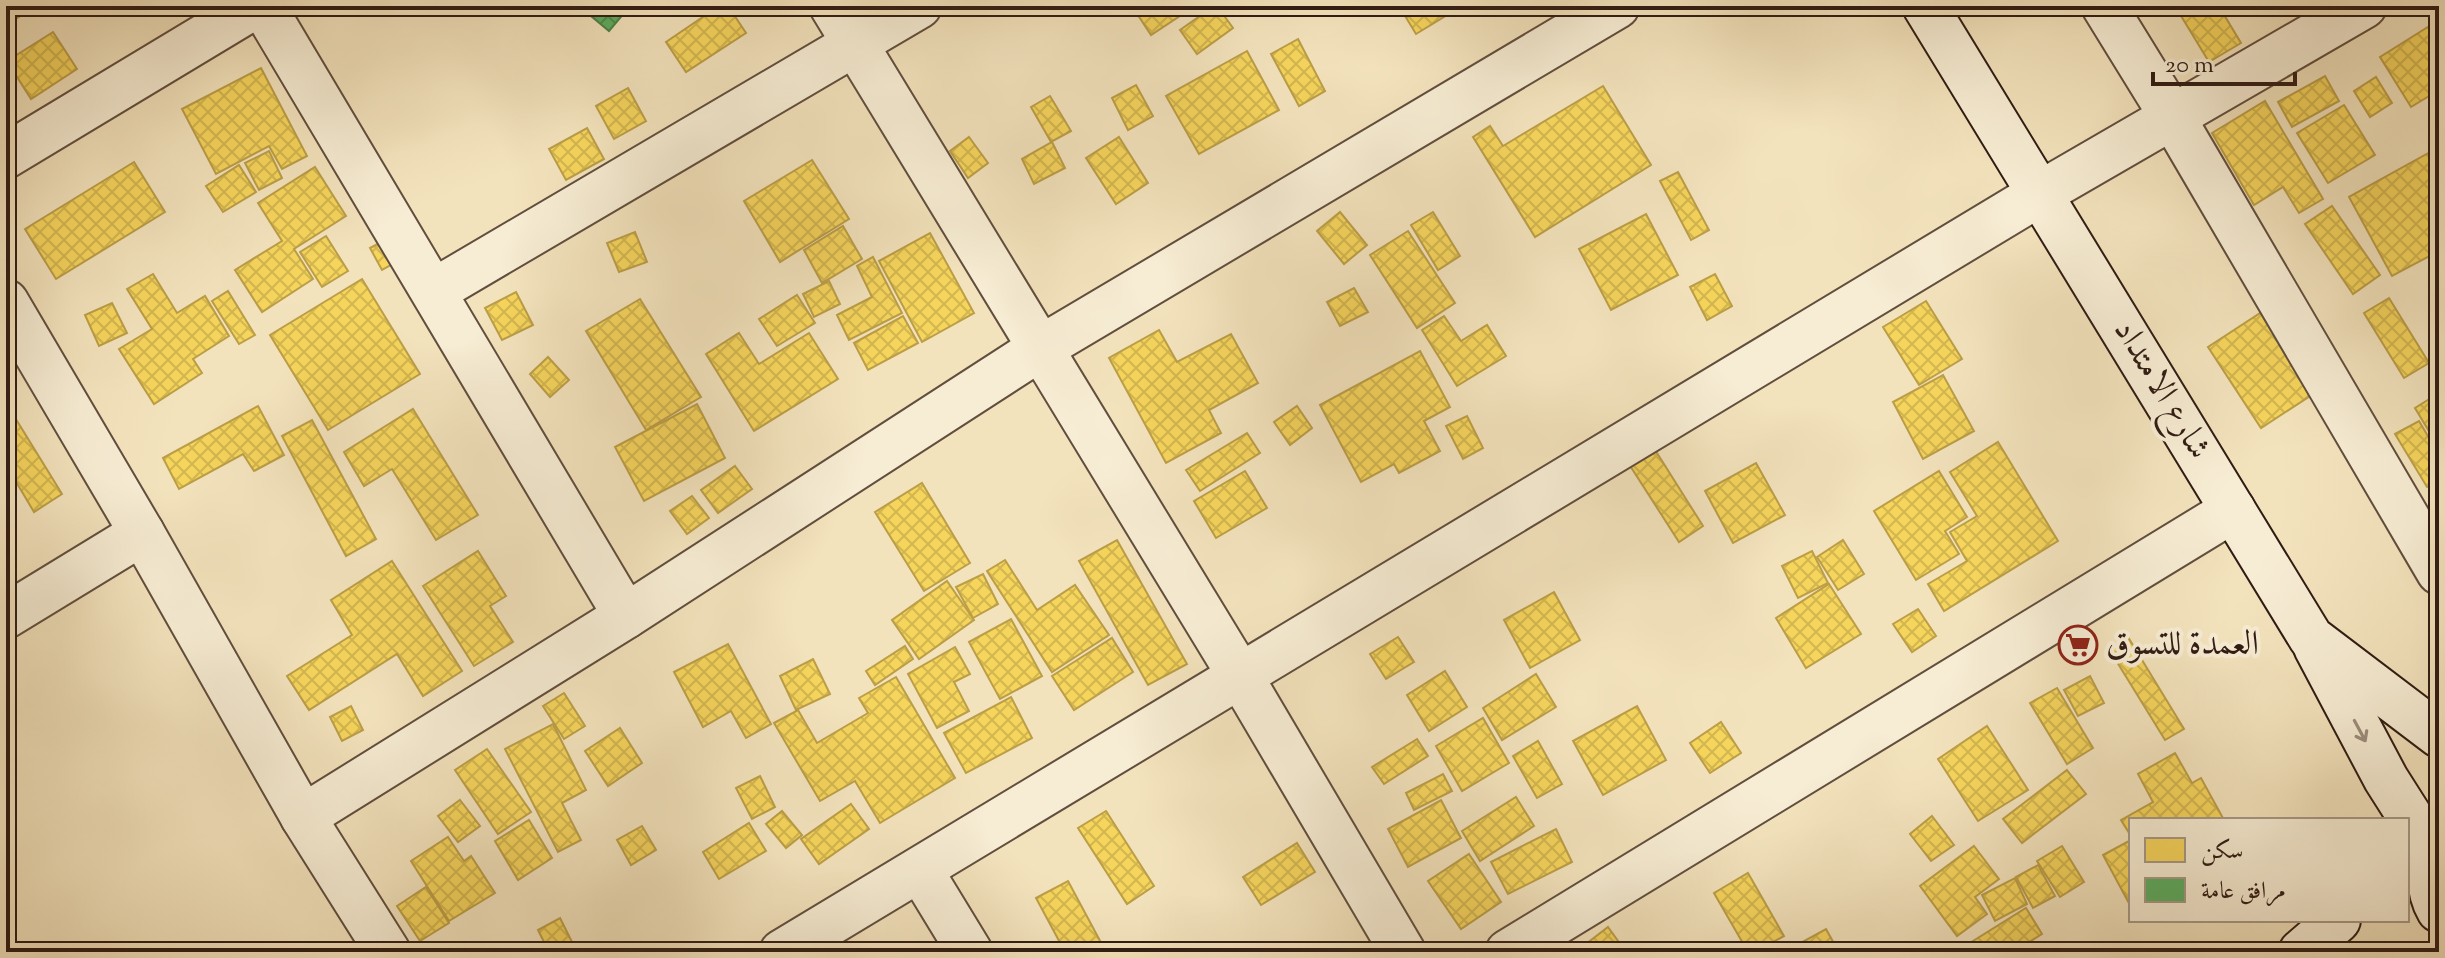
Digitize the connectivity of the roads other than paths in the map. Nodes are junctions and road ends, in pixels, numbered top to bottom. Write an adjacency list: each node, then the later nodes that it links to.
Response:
1 (255, 6): 11 (street)
2 (263, 6): 13 (street)
3 (832, 6): 9 (street)
4 (919, 6): 9 (street)
5 (1617, 6): 15 (street)
6 (1925, 6): 12 (street, شارع الامتداد)
7 (2104, 6): 10 (street)
8 (2364, 6): 10 (street)
9 (856, 44): 13 (street); 15 (street)
10 (2173, 118): 12 (street); 18 (street)
11 (6, 156)
12 (2041, 193): 16 (street, شارع الامتداد); 22 (street)
13 (434, 291): 20 (street)
14 (6, 302): 17 (street)
15 (1039, 349): 20 (street); 22 (street)
16 (2233, 510): 21 (street, شارع الامتداد); 35 (street)
17 (142, 533): 19 (street); 24 (street)
18 (2439, 572)
19 (6, 616)
20 (626, 616): 24 (street)
21 (2311, 638): 23 (street, شارع الامتداد); 25 (street, one-way to 25)
22 (1239, 674): 28 (street); 34 (street)
23 (2439, 735)
24 (303, 817): 31 (street)
25 (2408, 818)
26 (2409, 821): 27 (street, one-way to 27)
27 (2428, 855): 29 (street)
28 (920, 870): 32 (street); 33 (street)
29 (2439, 910)
30 (2336, 922): 36 (street)
31 (388, 952)
32 (782, 952)
33 (970, 952)
34 (1403, 952)
35 (1508, 952)
36 (2301, 952)

